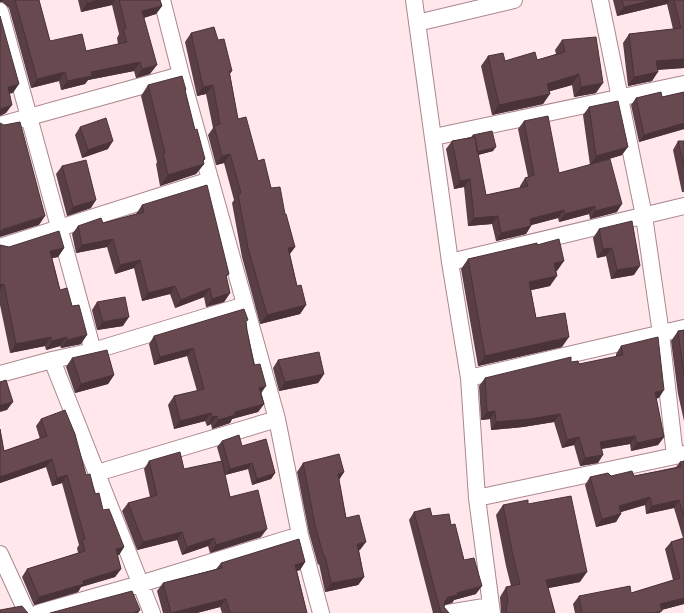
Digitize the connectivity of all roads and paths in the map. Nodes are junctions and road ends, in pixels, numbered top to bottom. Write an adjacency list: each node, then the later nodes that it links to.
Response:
1 (162, 0): 7 (street)
2 (414, 0): 6 (street)
3 (514, 0): 6 (street)
4 (600, 0): 9 (street)
5 (0, 11): 10 (street)
6 (418, 23): 12 (street)
7 (180, 75): 10 (street); 13 (street)
8 (684, 84): 9 (street)
9 (619, 99): 12 (street); 15 (street)
10 (30, 116): 11 (street); 16 (street)
11 (0, 125)
12 (434, 137): 18 (street)
13 (210, 180): 16 (street); 19 (street)
14 (684, 206): 15 (street)
15 (644, 216): 18 (street); 21 (street)
16 (60, 228): 17 (street); 22 (street)
17 (0, 247)
18 (450, 262): 25 (street)
19 (245, 305): 22 (street); 26 (street)
20 (684, 328): 21 (street)
21 (661, 334): 25 (street); 27 (street)
22 (93, 350): 23 (street)
23 (52, 360): 24 (street); 28 (street)
24 (0, 374)
25 (469, 378): 29 (street)
26 (277, 419): 28 (street); 30 (street)
27 (680, 455): 29 (street)
28 (97, 473): 33 (street)
29 (478, 498): 34 (street)
30 (300, 535): 33 (street); 38 (street)
31 (0, 554): 32 (street)
32 (4, 577): 35 (street)
33 (140, 584): 36 (street); 37 (street)
34 (491, 609): 39 (street)
35 (27, 613)
36 (38, 613)
37 (152, 613)
38 (322, 613)
39 (448, 613)

